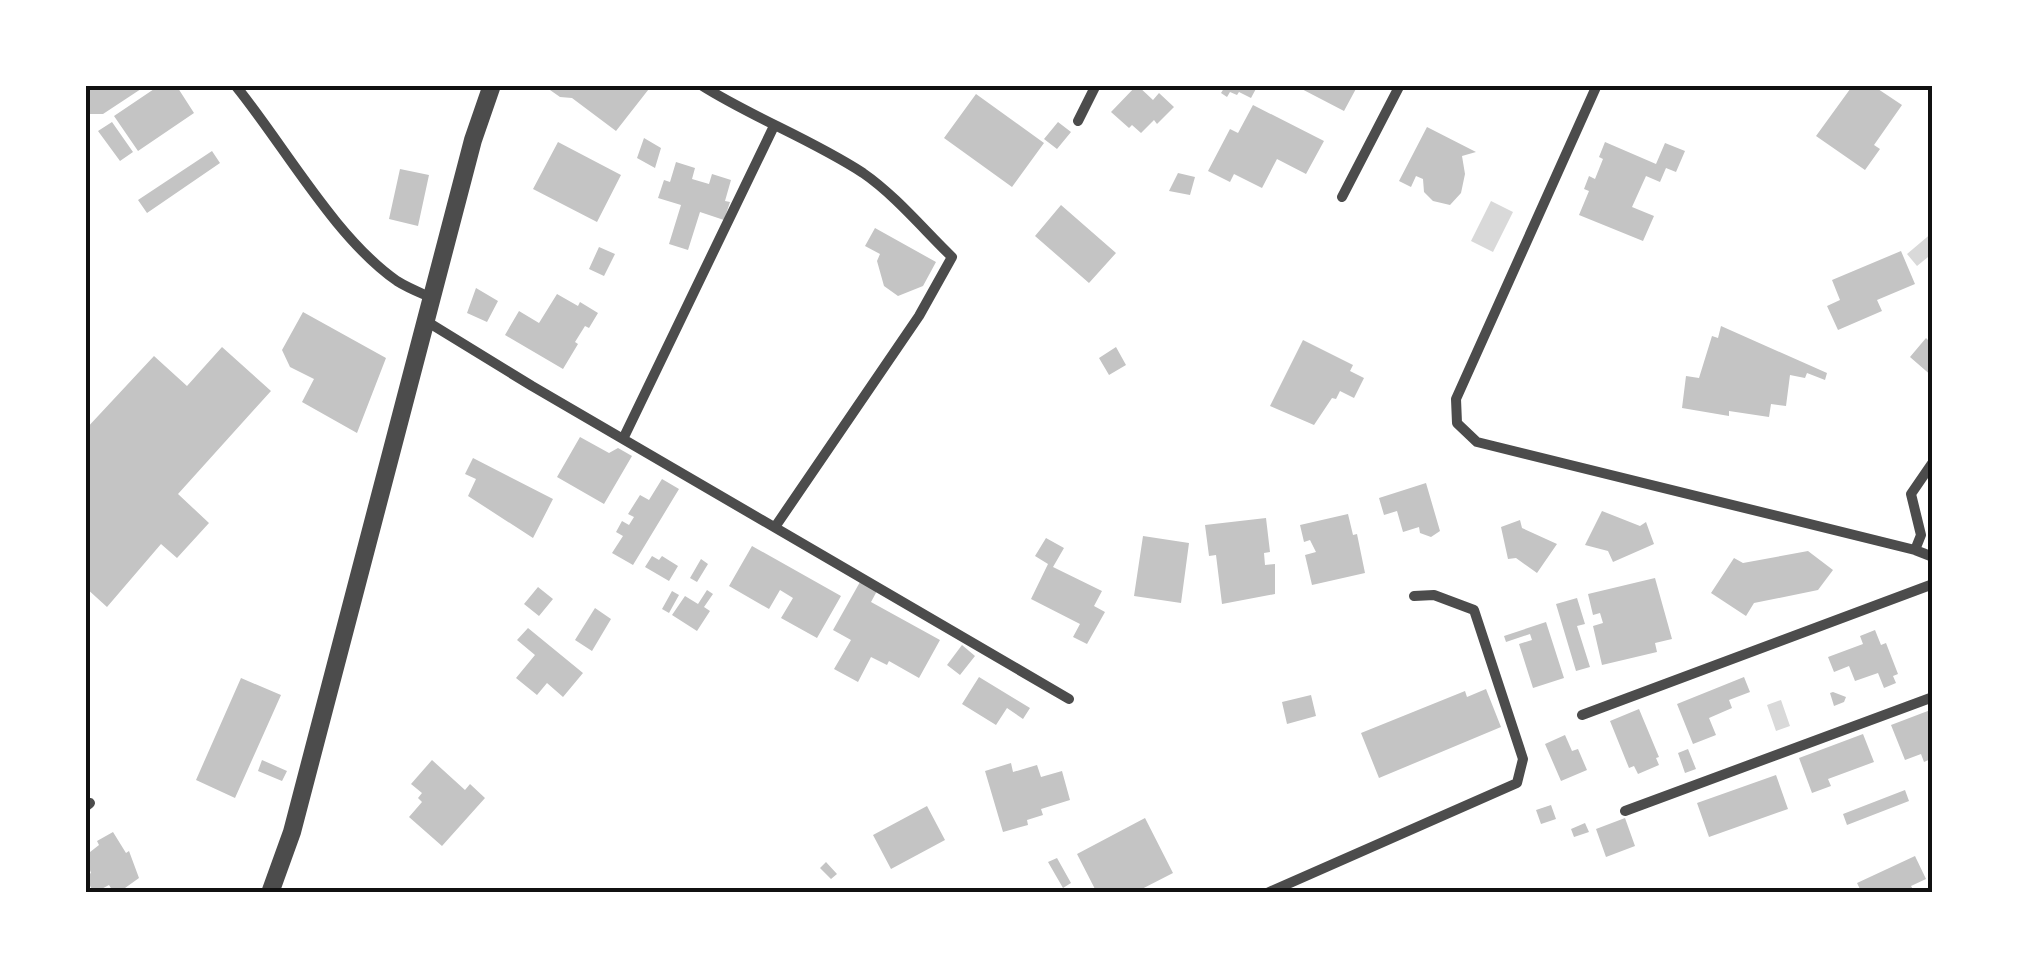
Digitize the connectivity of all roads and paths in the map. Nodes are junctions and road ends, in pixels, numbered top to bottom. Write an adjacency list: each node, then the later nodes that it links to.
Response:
1 (234, 85): 10 (street)
2 (492, 85): 10 (street)
3 (701, 85): 8 (street)
4 (1096, 85): 7 (street)
5 (1400, 85): 9 (street)
6 (1598, 85): 15 (street)
7 (1078, 121)
8 (774, 126): 12 (street); 14 (street)
9 (1342, 197)
10 (432, 298): 11 (street)
11 (426, 321): 12 (street); 23 (street)
12 (623, 439): 14 (street)
13 (1933, 462): 15 (street)
14 (776, 527): 20 (street)
15 (1915, 550): 16 (street)
16 (1933, 557)
17 (1933, 584): 21 (street)
18 (1414, 596): 24 (street)
19 (1933, 697): 22 (street)
20 (1069, 699)
21 (1582, 715)
22 (1625, 812)
23 (270, 893)
24 (1266, 893)

